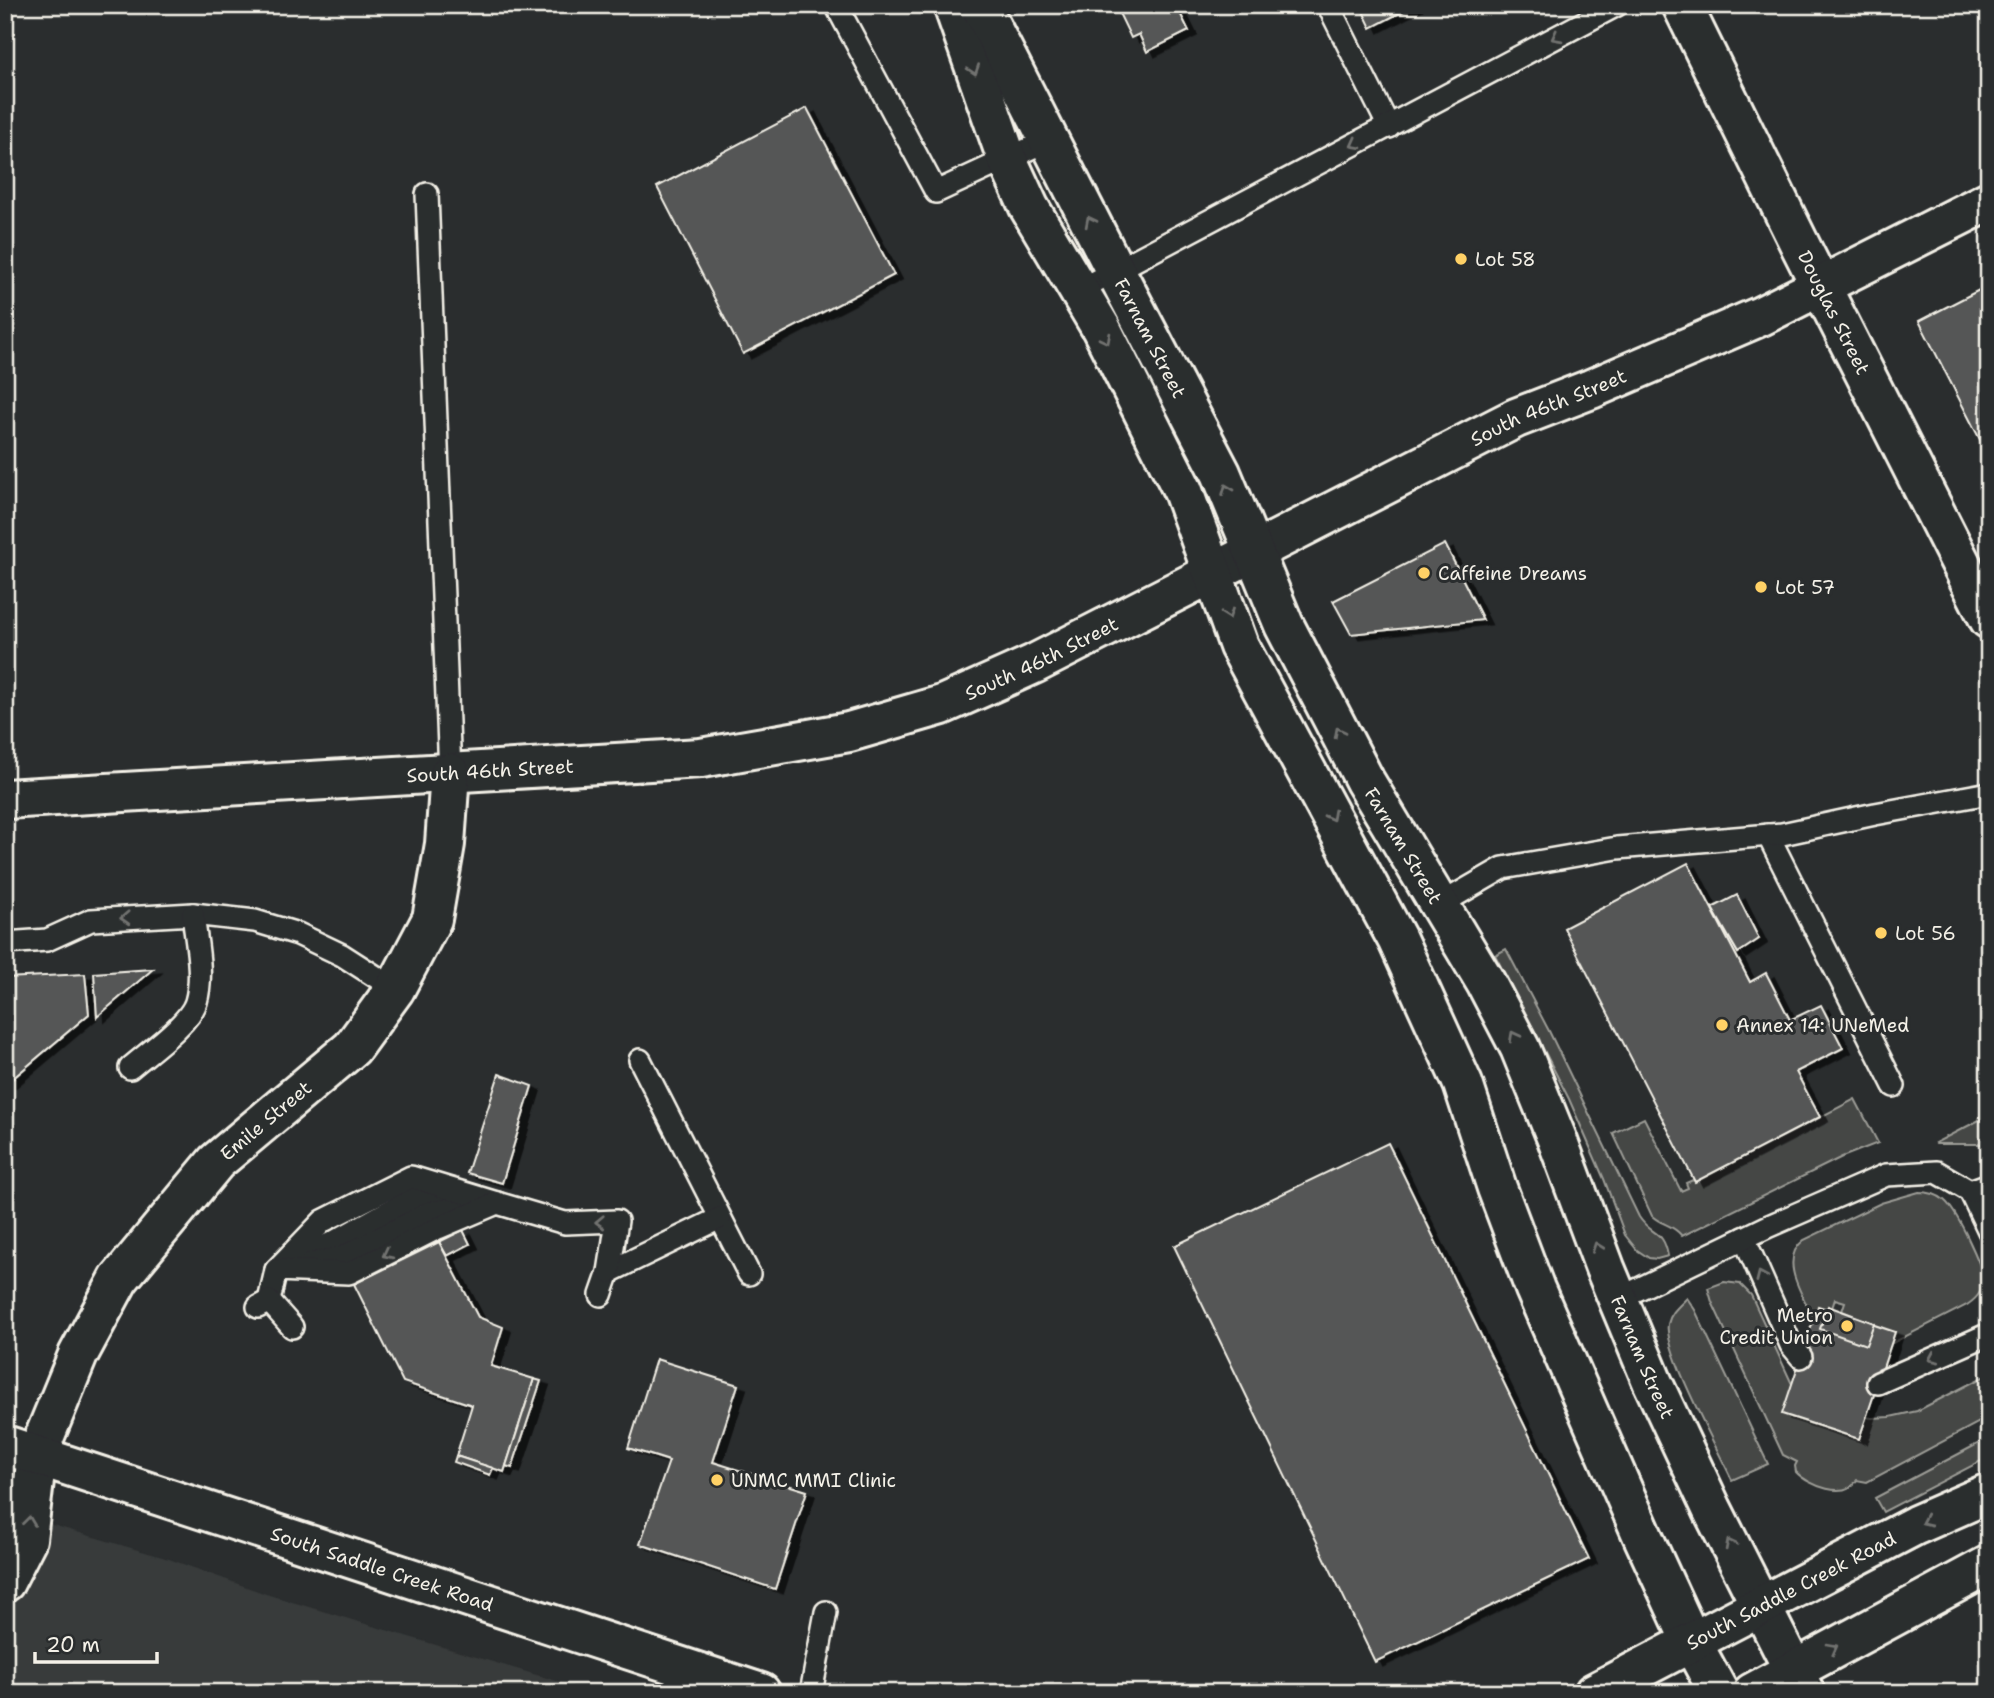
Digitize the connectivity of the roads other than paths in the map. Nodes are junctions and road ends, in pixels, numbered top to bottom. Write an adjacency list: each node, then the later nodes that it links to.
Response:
1 (836, 5): 9 (lane)
2 (953, 5): 9 (main road, Farnam Street, one-way to 9)
3 (981, 5): 8 (main road, Farnam Street)
4 (1328, 5): 7 (lane)
5 (1616, 5): 7 (lane, one-way to 7)
6 (1682, 5): 13 (main road, Douglas Street)
7 (1389, 127): 12 (lane, one-way to 12)
8 (1048, 140): 9 (lane); 12 (main road, Farnam Street, one-way to 8)
9 (1007, 159): 14 (main road, Farnam Street)
10 (427, 194): 18 (lane)
11 (1989, 201): 13 (main road, South 46th Street)
12 (1115, 270): 14 (lane); 15 (main road, Farnam Street, one-way to 12)
13 (1821, 286): 15 (main road, South 46th Street); 17 (main road, Douglas Street)
14 (1077, 290): 16 (main road, Farnam Street, one-way to 16)
15 (1252, 552): 16 (main road, South 46th Street); 22 (main road, Farnam Street, one-way to 15)
16 (1213, 573): 18 (main road, South 46th Street); 50 (main road, Farnam Street, one-way to 50)
17 (1989, 619)
18 (450, 773): 20 (main road, South 46th Street); 25 (main road, Emile Street)
19 (1989, 793): 21 (lane)
20 (5, 799)
21 (1768, 835): 22 (lane); 28 (lane)
22 (1439, 905): 38 (main road, Farnam Street, one-way to 22)
23 (193, 914): 24 (lane, one-way to 24); 25 (lane); 27 (lane)
24 (5, 943)
25 (396, 989): 43 (main road, Emile Street)
26 (640, 1060): 31 (lane)
27 (130, 1068)
28 (1894, 1086)
29 (1979, 1188): 32 (lane); 33 (lane)
30 (497, 1203): 34 (lane, one-way to 34); 34 (lane); 35 (lane, one-way to 30)
31 (720, 1218): 35 (lane); 36 (lane)
32 (1989, 1231)
33 (1744, 1238): 38 (lane); 41 (lane, one-way to 33)
34 (276, 1270): 39 (lane)
35 (609, 1272): 37 (lane)
36 (748, 1275)
37 (601, 1295)
38 (1618, 1299): 48 (main road, Farnam Street, one-way to 38)
39 (292, 1327)
40 (1989, 1334): 42 (lane, one-way to 42)
41 (1801, 1357)
42 (1878, 1383)
43 (21, 1450): 44 (main road, Emile Street); 47 (main road, Emile Street, one-way to 43); 52 (main road, South Saddle Creek Road)
44 (5, 1480)
45 (1989, 1493): 48 (main road, South Saddle Creek Road, one-way to 48)
46 (1989, 1564): 51 (main road, one-way to 46)
47 (5, 1582)
48 (1761, 1605): 50 (main road, South Saddle Creek Road); 51 (main road, Farnam Street)
49 (826, 1612): 53 (lane)
50 (1691, 1641): 54 (main road, South Saddle Creek Road); 55 (main road, Farnam Street)
51 (1800, 1681): 56 (main road)
52 (761, 1693)
53 (811, 1693)
54 (1594, 1693)
55 (1719, 1693)
56 (1752, 1693)

